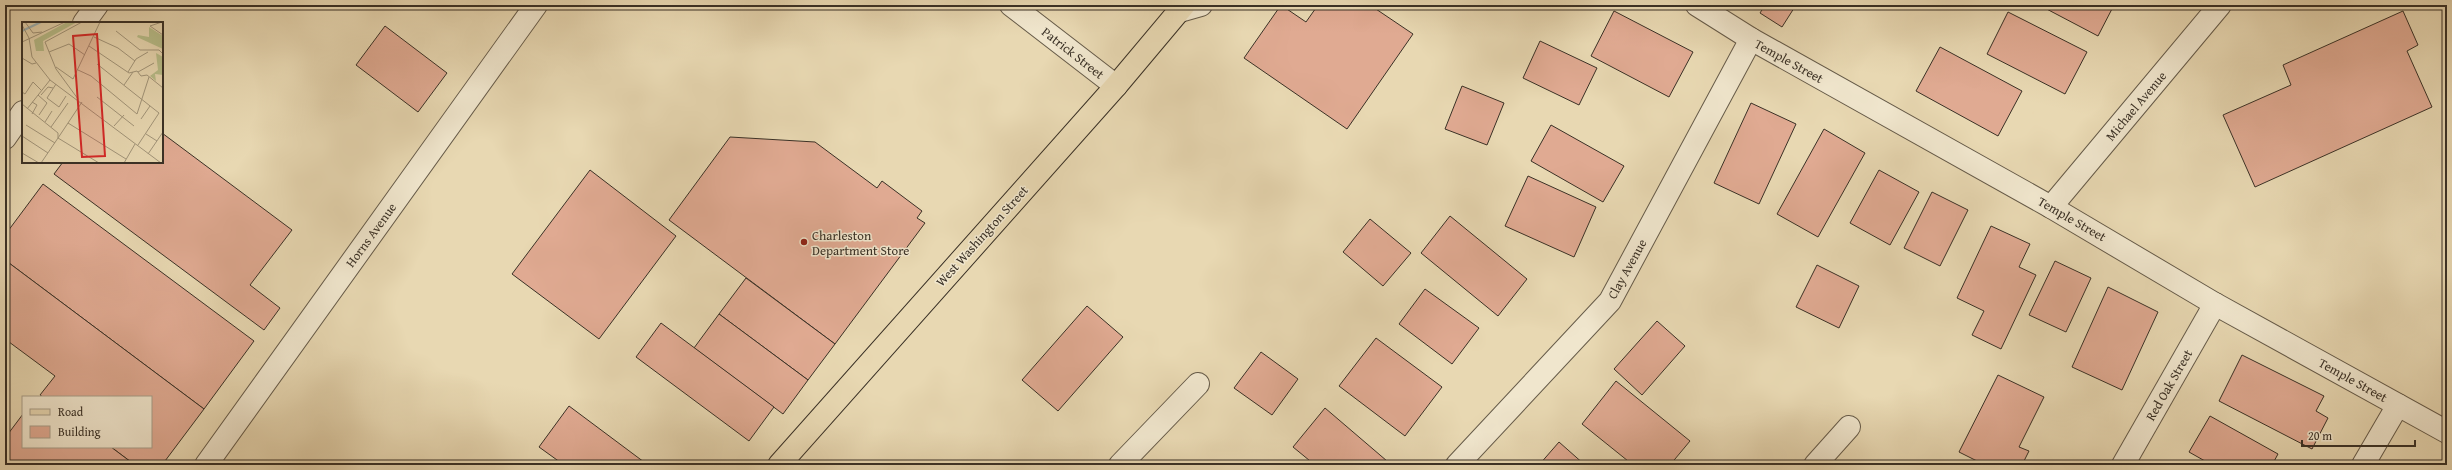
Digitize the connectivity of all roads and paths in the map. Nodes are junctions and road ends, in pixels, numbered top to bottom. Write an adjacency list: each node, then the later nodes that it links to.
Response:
1 (97, 5): 8 (street)
2 (536, 5): 19 (street, Horns Avenue)
3 (1011, 5): 10 (street, Patrick Street)
4 (1200, 5): 7 (street)
5 (1697, 5): 9 (street, Temple Street)
6 (2220, 5): 13 (street, Michael Avenue)
7 (1182, 8): 10 (main road, West Washington Street)
8 (85, 22)
9 (1751, 39): 13 (street, Temple Street); 22 (street, Clay Avenue)
10 (1116, 86): 20 (main road, West Washington Street)
11 (22, 113): 12 (street)
12 (5, 138)
13 (2051, 207): 14 (street, Temple Street)
14 (2215, 304): 16 (street, Temple Street); 24 (street, Red Oak Street)
15 (1198, 384): 21 (street)
16 (2398, 405): 18 (street, Temple Street); 25 (street)
17 (1849, 427): 23 (street)
18 (2447, 432)
19 (206, 465)
20 (779, 465)
21 (1120, 465)
22 (1457, 465)
23 (1815, 465)
24 (2123, 465)
25 (2363, 465)

